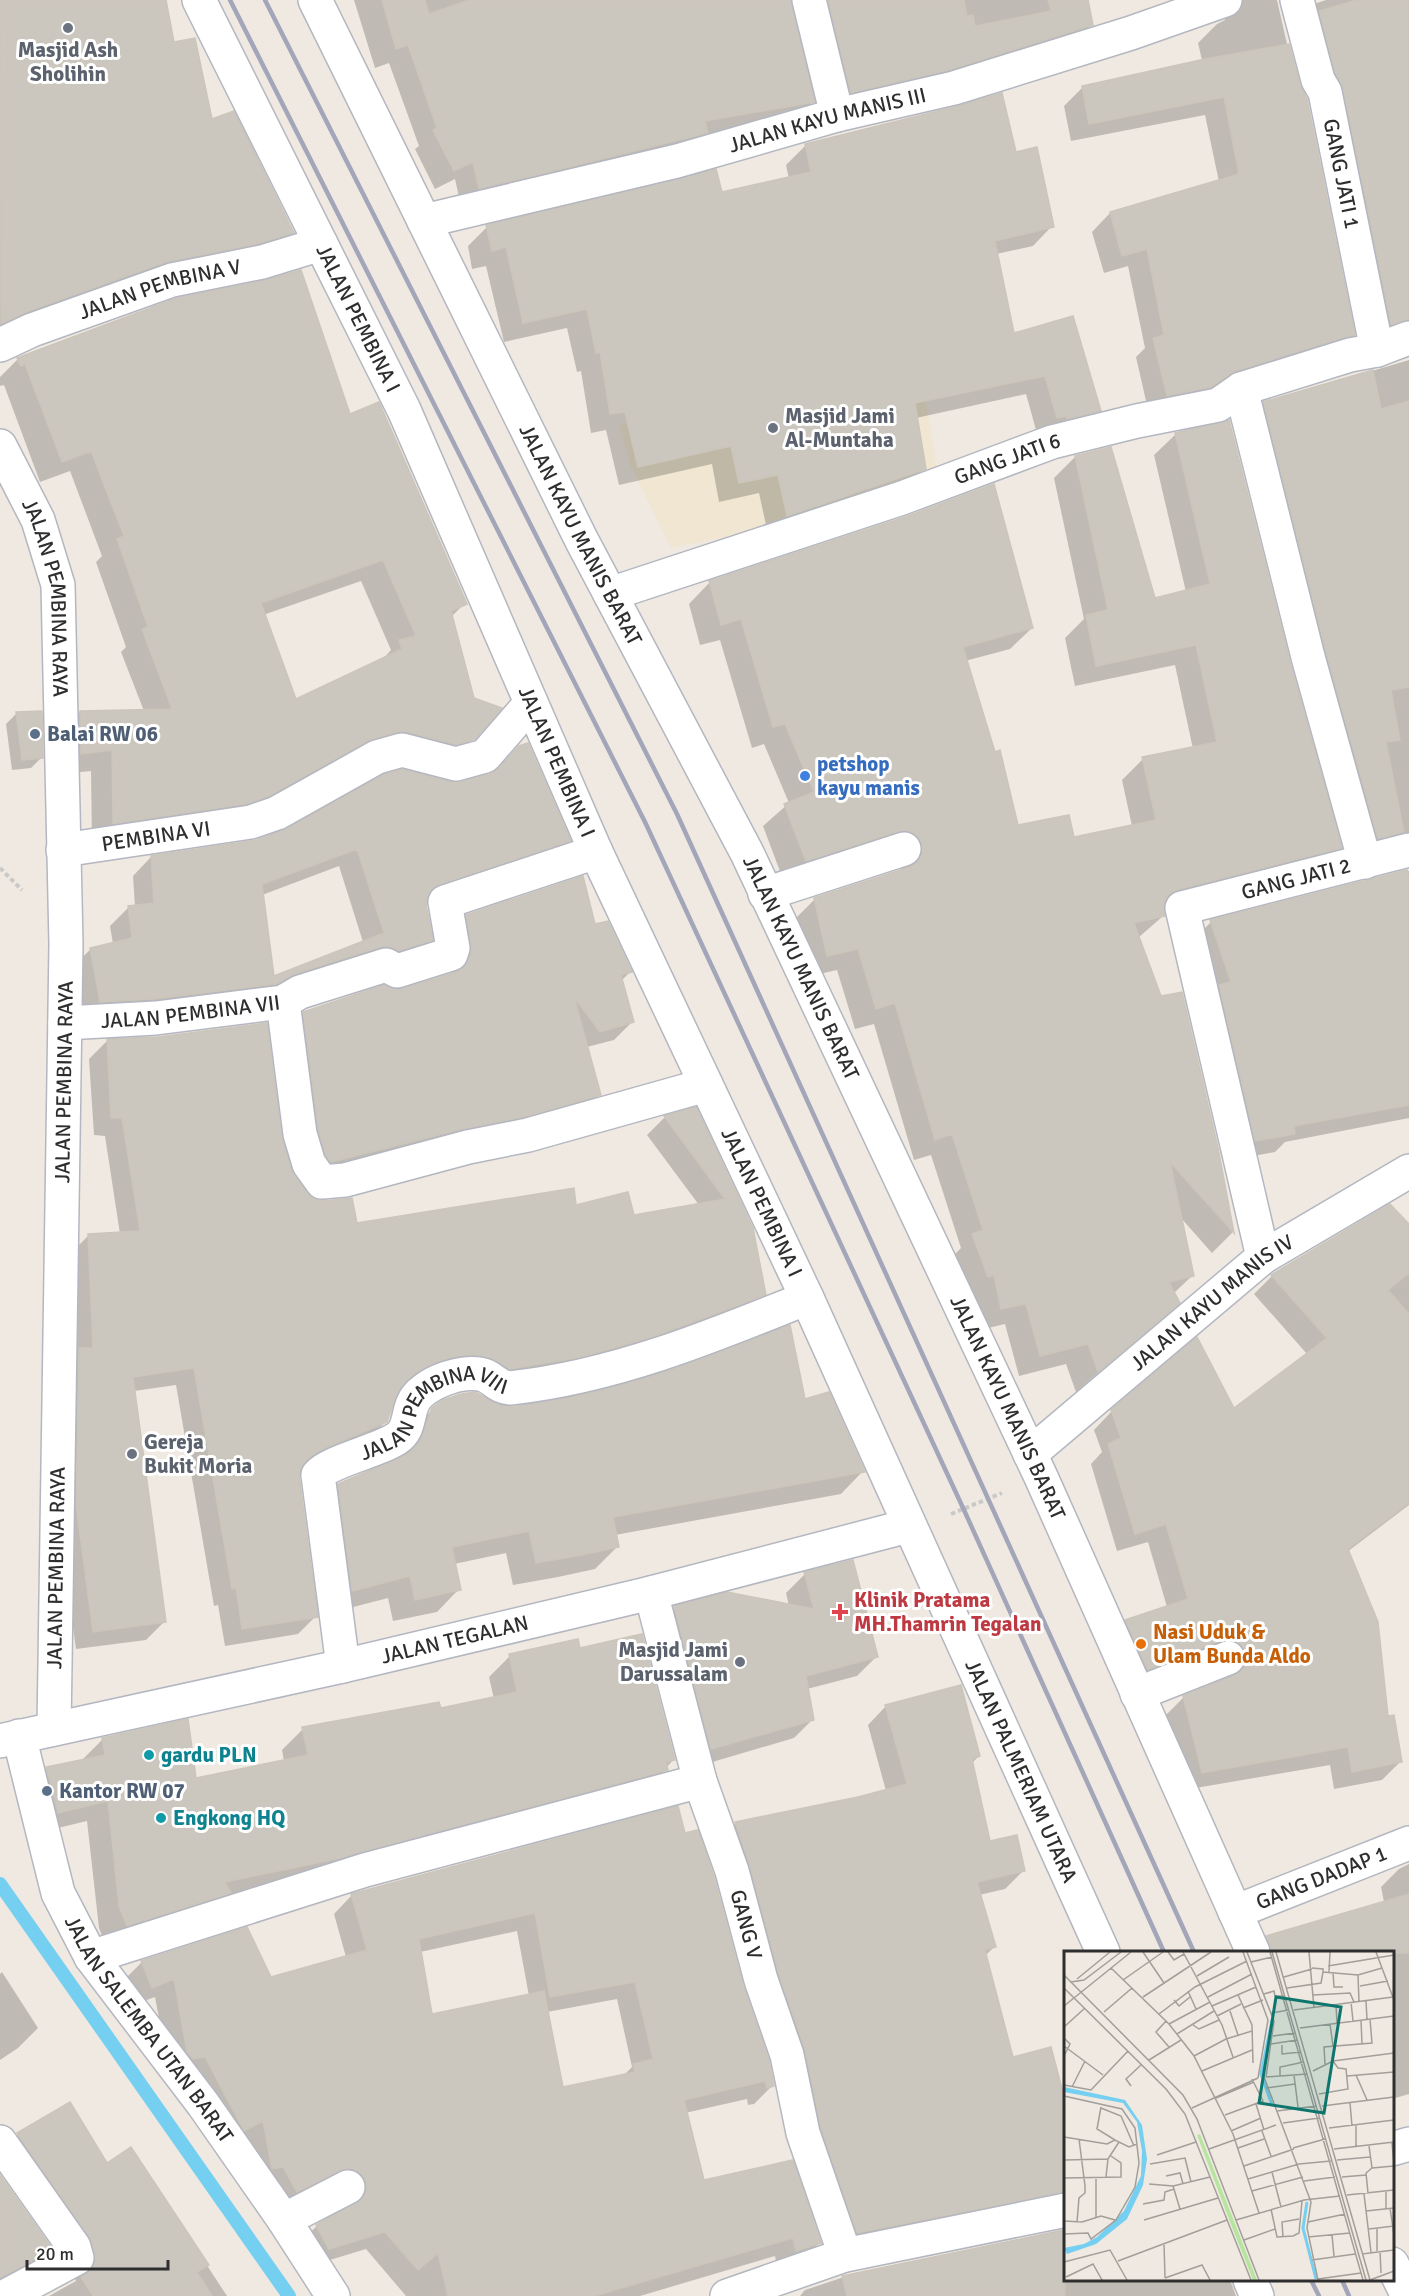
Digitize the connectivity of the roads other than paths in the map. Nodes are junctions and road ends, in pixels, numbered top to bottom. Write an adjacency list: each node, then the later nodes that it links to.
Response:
1 (200, 0): 8 (street, JALAN PEMBINA I)
2 (315, 0): 7 (street, JALAN KAYU MANIS BARAT)
3 (808, 0): 6 (street)
4 (1225, 0): 6 (street, JALAN KAYU MANIS III)
5 (1297, 0): 11 (street, GANG JATI 1)
6 (837, 115): 7 (street, JALAN KAYU MANIS III)
7 (424, 221): 14 (street, JALAN KAYU MANIS BARAT)
8 (321, 244): 10 (street, JALAN PEMBINA V); 15 (street, JALAN PEMBINA I)
9 (1409, 338): 11 (street, GANG JATI 6)
10 (0, 345)
11 (1377, 351): 12 (street, GANG JATI 6)
12 (1241, 388): 14 (street, GANG JATI 6); 20 (street)
13 (0, 446): 17 (street, JALAN PEMBINA RAYA)
14 (610, 594): 21 (street, JALAN KAYU MANIS BARAT)
15 (531, 703): 17 (street, PEMBINA VI); 19 (street, JALAN PEMBINA I)
16 (904, 849): 21 (street)
17 (63, 850): 23 (street, JALAN PEMBINA RAYA)
18 (1409, 850): 20 (street, GANG JATI 2)
19 (596, 852): 22 (street, JALAN PEMBINA VII); 24 (street, JALAN PEMBINA I)
20 (1365, 862): 26 (street, GANG JATI 2)
21 (765, 894): 28 (street, JALAN KAYU MANIS BARAT)
22 (283, 1002): 23 (street, JALAN PEMBINA VII); 24 (street)
23 (65, 1023): 34 (street, JALAN PEMBINA RAYA)
24 (706, 1085): 27 (street, JALAN PEMBINA I)
25 (1409, 1171): 26 (street, JALAN KAYU MANIS IV)
26 (1263, 1257): 28 (street, JALAN KAYU MANIS IV)
27 (807, 1298): 29 (street, JALAN PEMBINA I); 32 (street, JALAN PEMBINA VIII)
28 (1036, 1466): 33 (street, JALAN KAYU MANIS BARAT)
29 (908, 1526): 30 (street, JALAN TEGALAN); 39 (street, JALAN PALMERIAM UTARA)
30 (651, 1593): 32 (street, JALAN TEGALAN); 36 (street, GANG V)
31 (1228, 1658): 33 (street)
32 (343, 1666): 34 (street, JALAN TEGALAN)
33 (1137, 1694): 38 (street, JALAN KAYU MANIS BARAT)
34 (54, 1729): 35 (street, JALAN TEGALAN)
35 (11, 1738): 41 (street, JALAN SALEMBA UTAN BARAT)
36 (700, 1781): 41 (street); 48 (street, GANG V)
37 (1409, 1843): 38 (street, GANG DADAP 1)
38 (1235, 1912): 40 (street, JALAN KAYU MANIS BARAT)
39 (1102, 1951)
40 (1252, 1951)
41 (91, 1957): 47 (street, JALAN SALEMBA UTAN BARAT)
42 (0, 2142): 51 (street)
43 (1409, 2144): 44 (street)
44 (1394, 2148)
45 (348, 2187): 47 (street)
46 (1064, 2210): 48 (street)
47 (284, 2220): 52 (street, JALAN SALEMBA UTAN BARAT)
48 (845, 2256): 53 (street)
49 (1394, 2268): 55 (street)
50 (1250, 2281): 54 (street)
51 (6, 2296)
52 (333, 2296)
53 (727, 2296)
54 (1257, 2296)
55 (1408, 2296)

